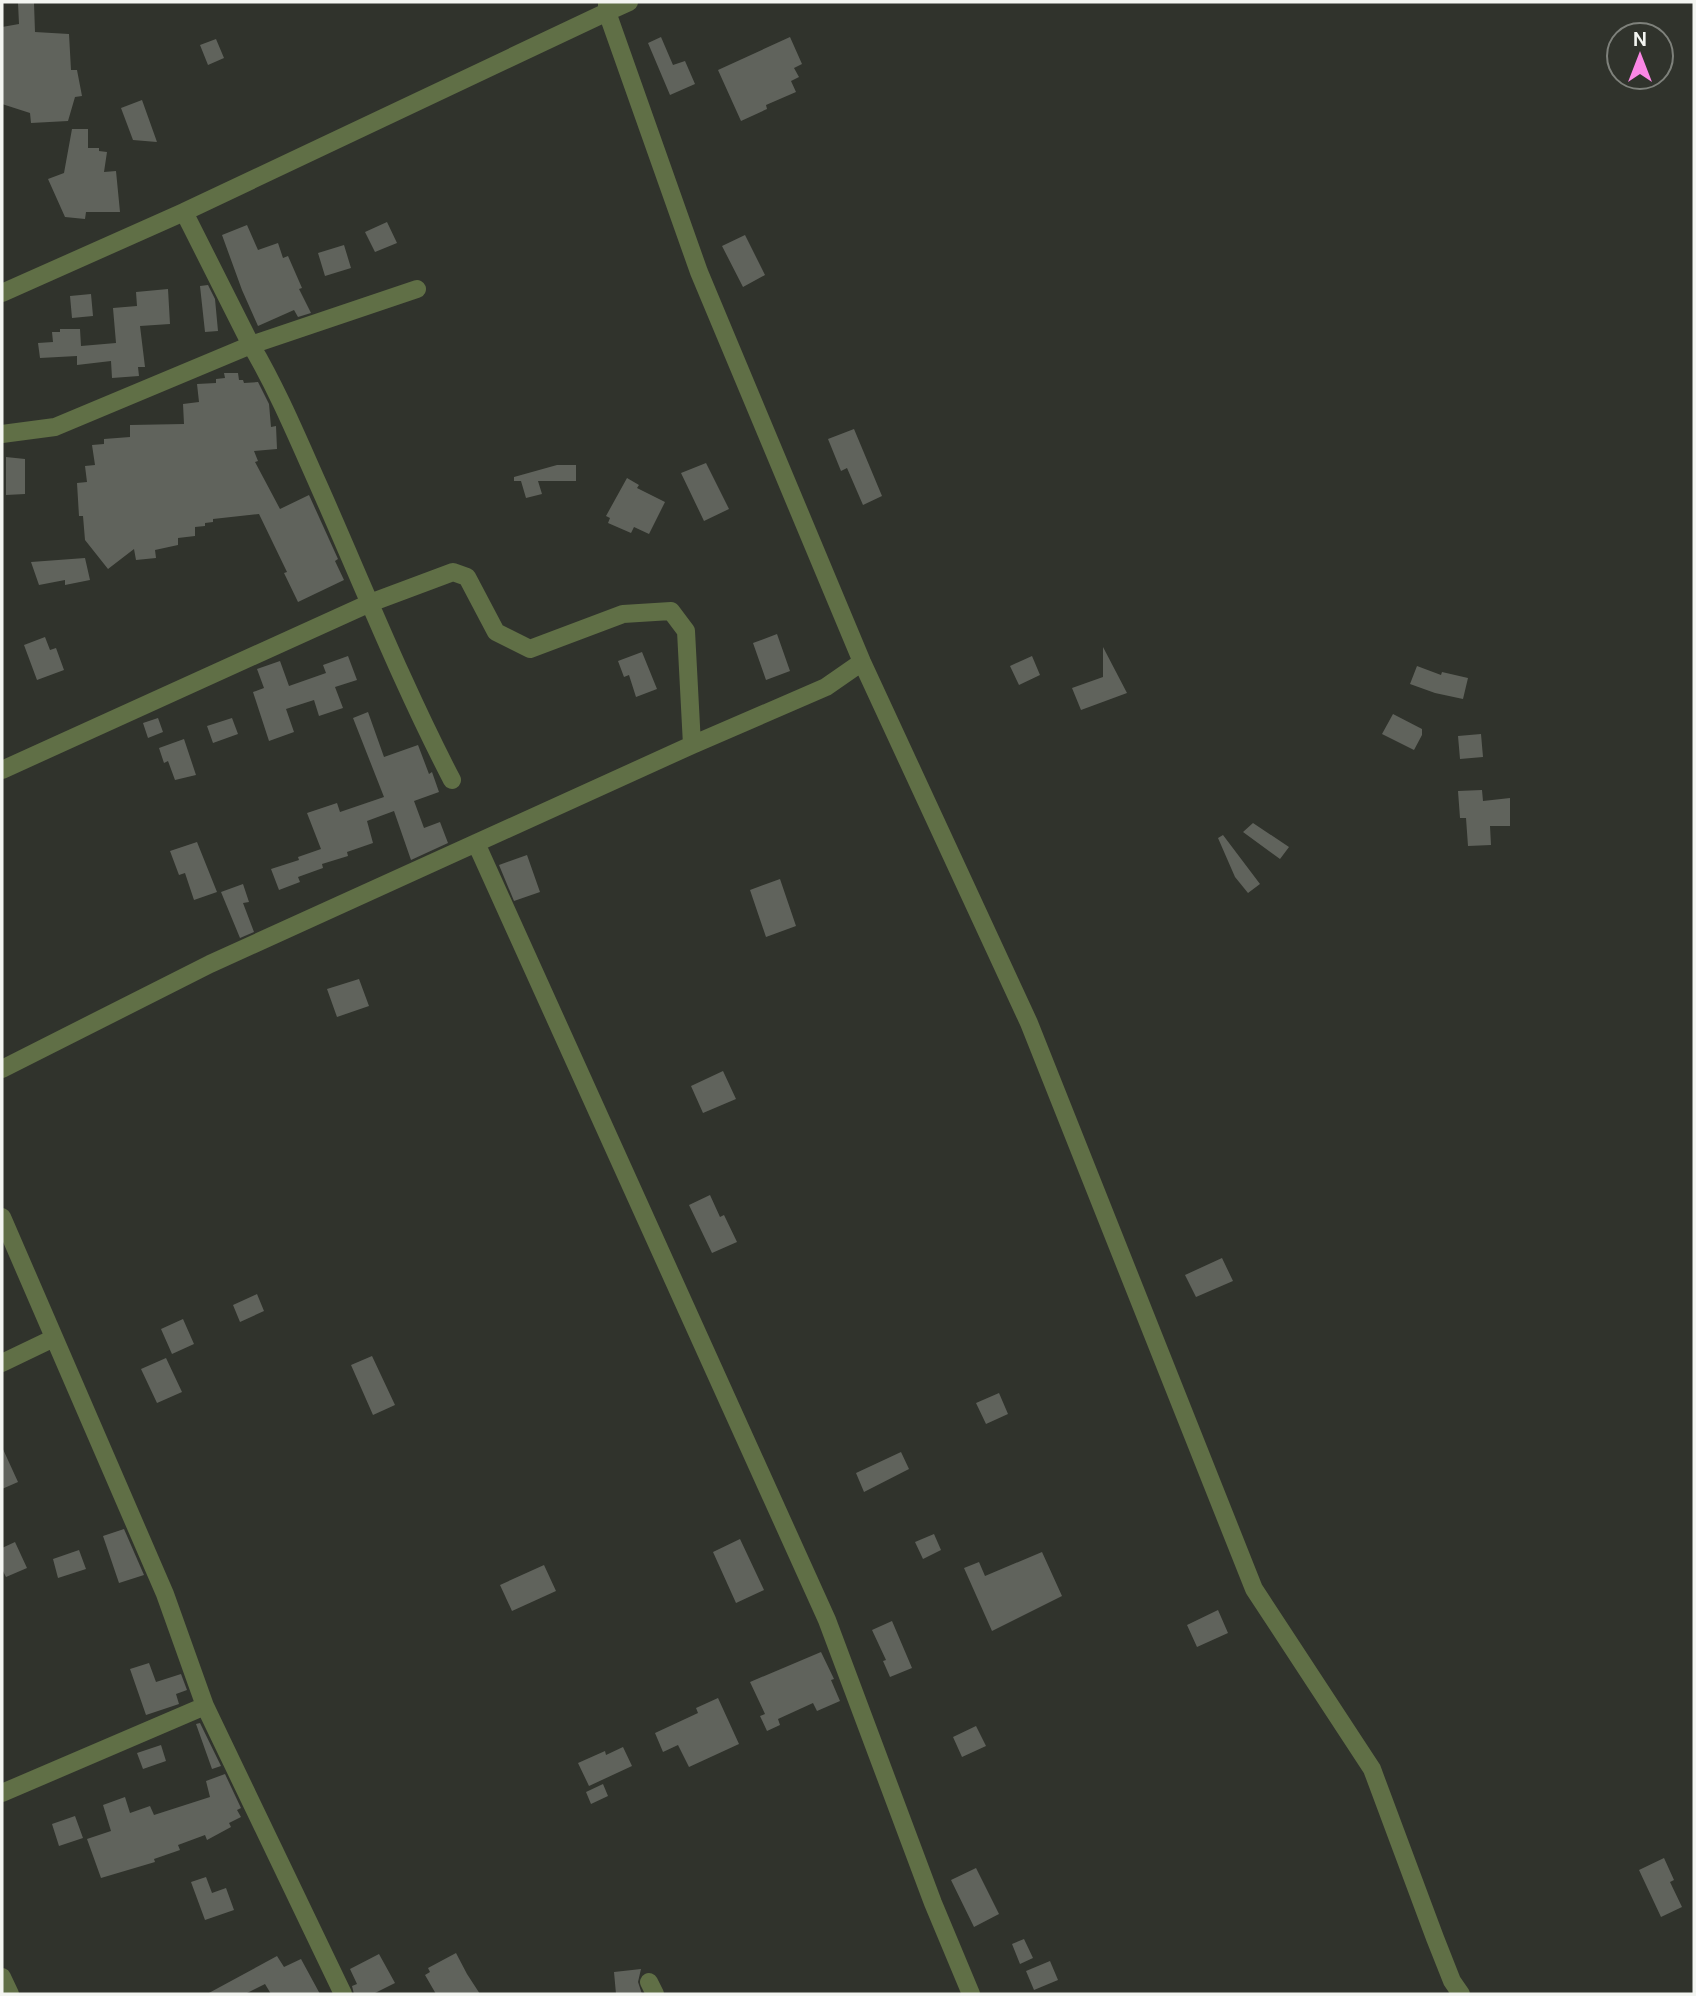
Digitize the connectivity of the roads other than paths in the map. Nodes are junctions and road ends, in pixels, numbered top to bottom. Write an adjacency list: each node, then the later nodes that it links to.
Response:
1 (629, 2): 2 (street)
2 (607, 7): 3 (street); 9 (street)
3 (184, 212): 5 (street); 6 (street)
4 (416, 289): 6 (street)
5 (2, 293)
6 (251, 345): 7 (street); 8 (street)
7 (2, 434)
8 (370, 603): 10 (street); 11 (street); 12 (street)
9 (862, 662): 10 (street); 24 (street)
10 (692, 745): 13 (street)
11 (2, 770)
12 (452, 780)
13 (476, 843): 14 (street); 23 (street)
14 (2, 1069)
15 (2, 1217): 16 (street)
16 (54, 1338): 17 (street); 18 (street)
17 (2, 1363)
18 (205, 1706): 19 (street); 22 (street)
19 (2, 1793)
20 (2, 1977): 21 (street)
21 (10, 1994)
22 (344, 1994)
23 (971, 1994)
24 (1461, 1994)

